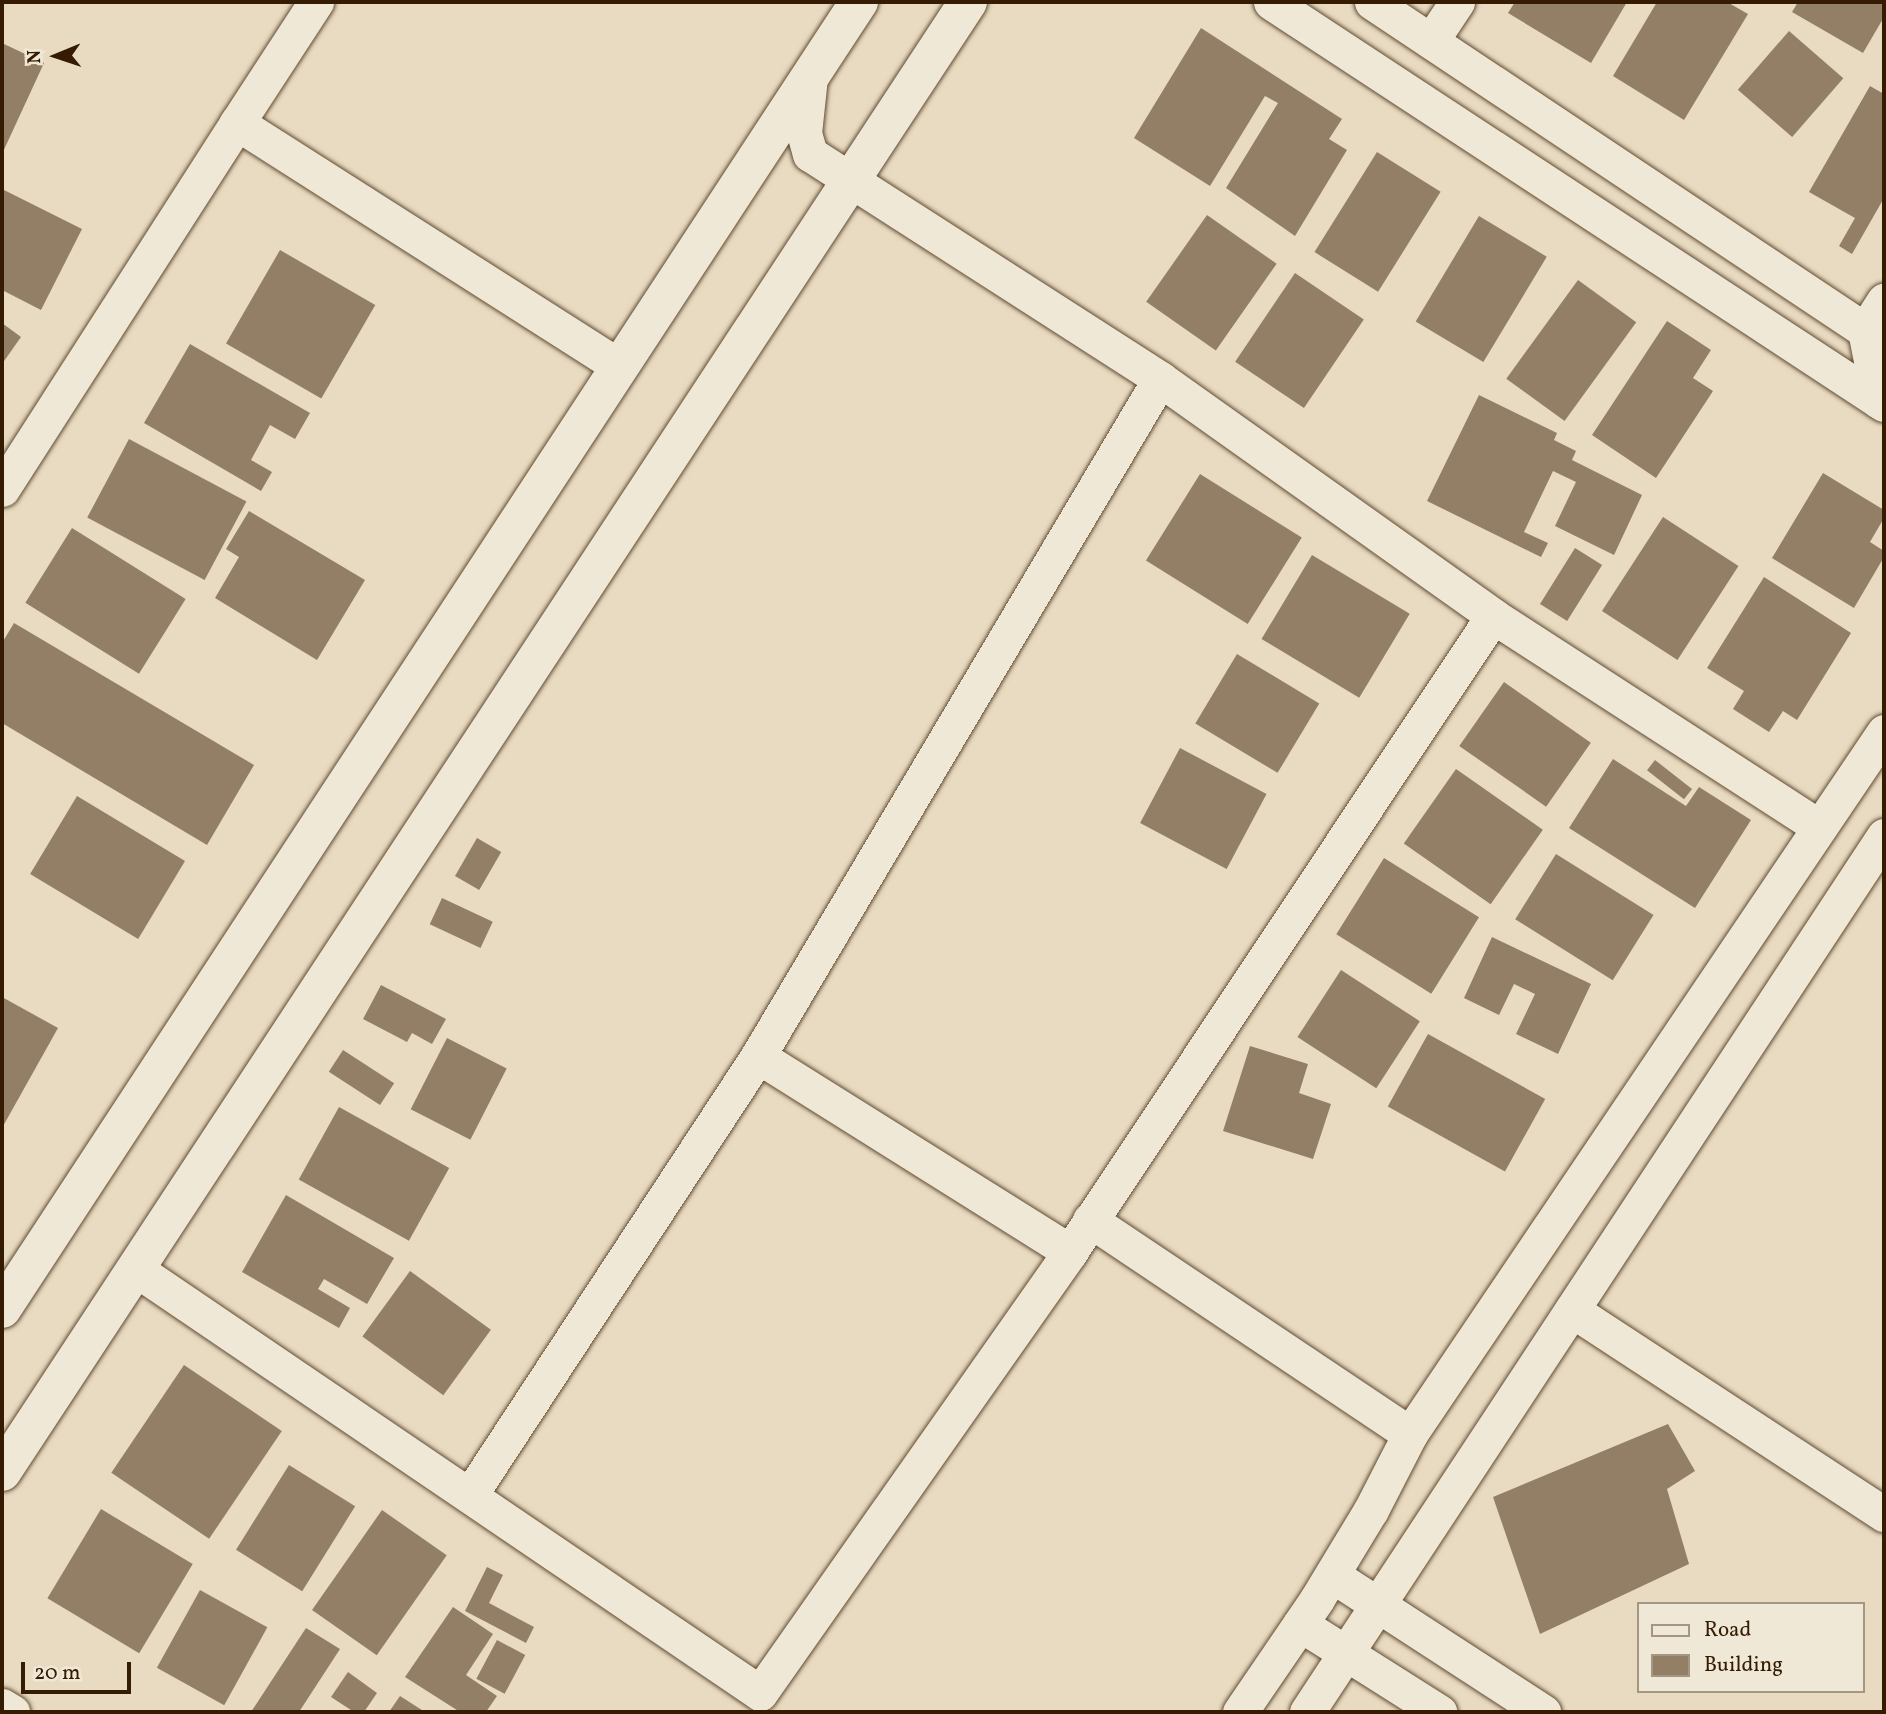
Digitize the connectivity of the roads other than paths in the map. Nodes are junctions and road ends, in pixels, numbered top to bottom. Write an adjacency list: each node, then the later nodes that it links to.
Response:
1 (316, 2): 9 (street)
2 (859, 2): 8 (street)
3 (968, 2): 10 (street)
4 (1271, 2): 15 (street)
5 (1372, 2): 7 (street)
6 (1457, 2): 7 (street)
7 (1431, 41): 12 (street)
8 (810, 77): 10 (street); 13 (street)
9 (237, 124): 13 (street); 16 (street)
10 (850, 180): 14 (street); 24 (street)
11 (1884, 301): 12 (street)
12 (1875, 336): 15 (street)
13 (619, 366): 25 (street)
14 (1160, 379): 17 (street); 21 (street)
15 (1882, 403)
16 (2, 489)
17 (1493, 616): 19 (street); 22 (street)
18 (1884, 732): 19 (street)
19 (1817, 826): 27 (street)
20 (1884, 836): 26 (street)
21 (758, 1056): 23 (street); 29 (street)
22 (1090, 1220): 23 (street); 27 (street)
23 (1070, 1252): 35 (street)
24 (137, 1270): 28 (street); 29 (street)
25 (4, 1302)
26 (1572, 1310): 30 (street); 32 (street)
27 (1410, 1434): 31 (street)
28 (2, 1472)
29 (470, 1495): 35 (street)
30 (1884, 1514)
31 (1332, 1575): 32 (street); 33 (street)
32 (1378, 1604): 34 (street); 41 (street)
33 (1300, 1624): 34 (street); 38 (street)
34 (1346, 1652): 39 (street); 40 (street)
35 (753, 1702)
36 (2, 1706): 37 (street)
37 (12, 1712)
38 (1240, 1712)
39 (1307, 1712)
40 (1439, 1712)
41 (1543, 1712)

